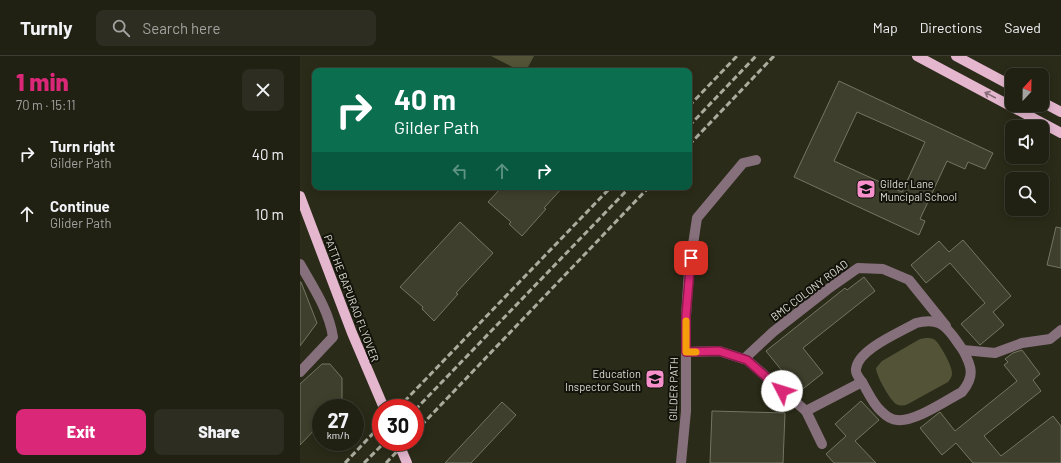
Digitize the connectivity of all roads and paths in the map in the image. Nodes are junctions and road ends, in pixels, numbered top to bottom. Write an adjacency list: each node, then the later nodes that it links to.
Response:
1 (917, 56): 6 (main road, one-way to 1)
2 (956, 56): 3 (main road)
3 (1005, 82)
4 (1049, 106): 5 (main road)
5 (1061, 112)
6 (1061, 133)
7 (756, 160): 13 (street, GILDER PATH)
8 (300, 196): 17 (main road, PATTHE BAPURAO FLYOVER)
9 (300, 264): 15 (street)
10 (946, 326): 12 (street, BMC COLONY ROAD); 14 (street, BMC COLONY ROAD); 16 (street, BMC COLONY ROAD)
11 (1061, 330): 12 (street)
12 (963, 350): 16 (street, BMC COLONY ROAD)
13 (686, 352): 14 (street); 22 (street, GILDER PATH)
14 (744, 359): 18 (street)
15 (300, 372)
16 (862, 382): 18 (street)
17 (380, 399)
18 (806, 411): 19 (street)
19 (822, 444)
20 (402, 451): 21 (main road)
21 (407, 463)
22 (681, 463)

